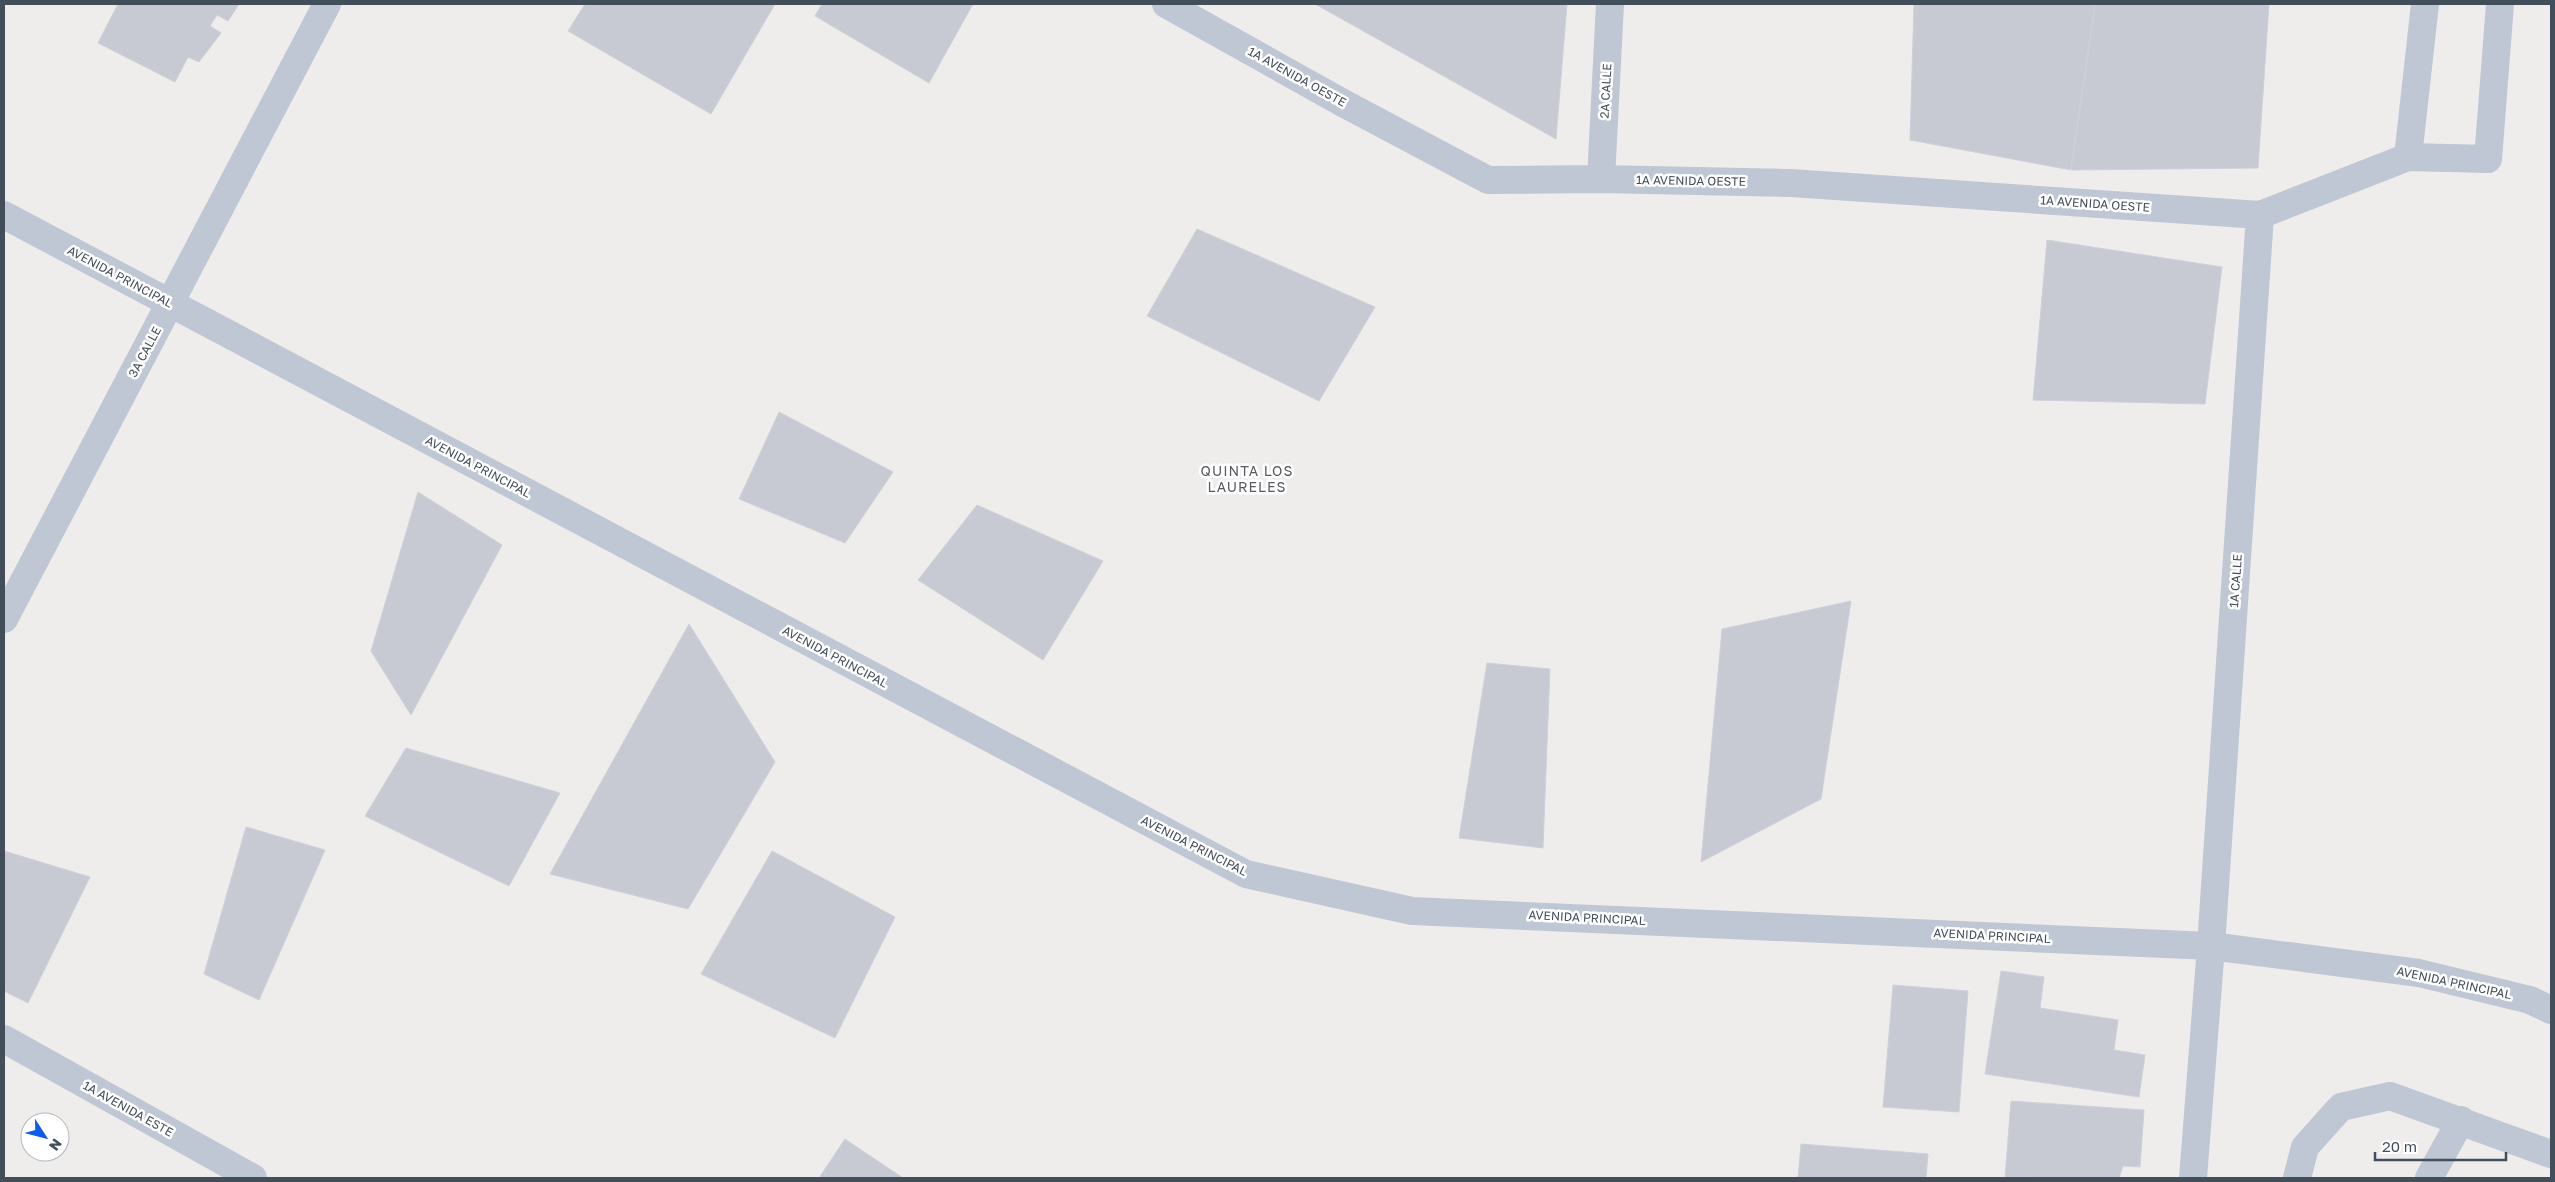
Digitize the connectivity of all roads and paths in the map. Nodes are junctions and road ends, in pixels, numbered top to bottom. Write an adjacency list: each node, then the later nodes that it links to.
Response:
1 (327, 4): 10 (street, 3A CALLE)
2 (1166, 4): 7 (street, 1A AVENIDA OESTE)
3 (1610, 4): 7 (street, 2A CALLE)
4 (2425, 4): 6 (street)
5 (2500, 4): 6 (street)
6 (2408, 157): 9 (street)
7 (1601, 179): 9 (street, 1A AVENIDA OESTE)
8 (4, 215): 10 (street, AVENIDA PRINCIPAL)
9 (2260, 215): 12 (street, 1A CALLE)
10 (170, 304): 11 (street, 3A CALLE); 12 (street, AVENIDA PRINCIPAL)
11 (4, 619)
12 (2211, 946): 13 (street, AVENIDA PRINCIPAL); 18 (street, 1A CALLE)
13 (2551, 1010)
14 (4, 1040): 17 (street, 1A AVENIDA ESTE)
15 (2461, 1120): 16 (street); 19 (street); 20 (street)
16 (2551, 1154)
17 (253, 1178)
18 (2193, 1178)
19 (2297, 1178)
20 (2429, 1178)

